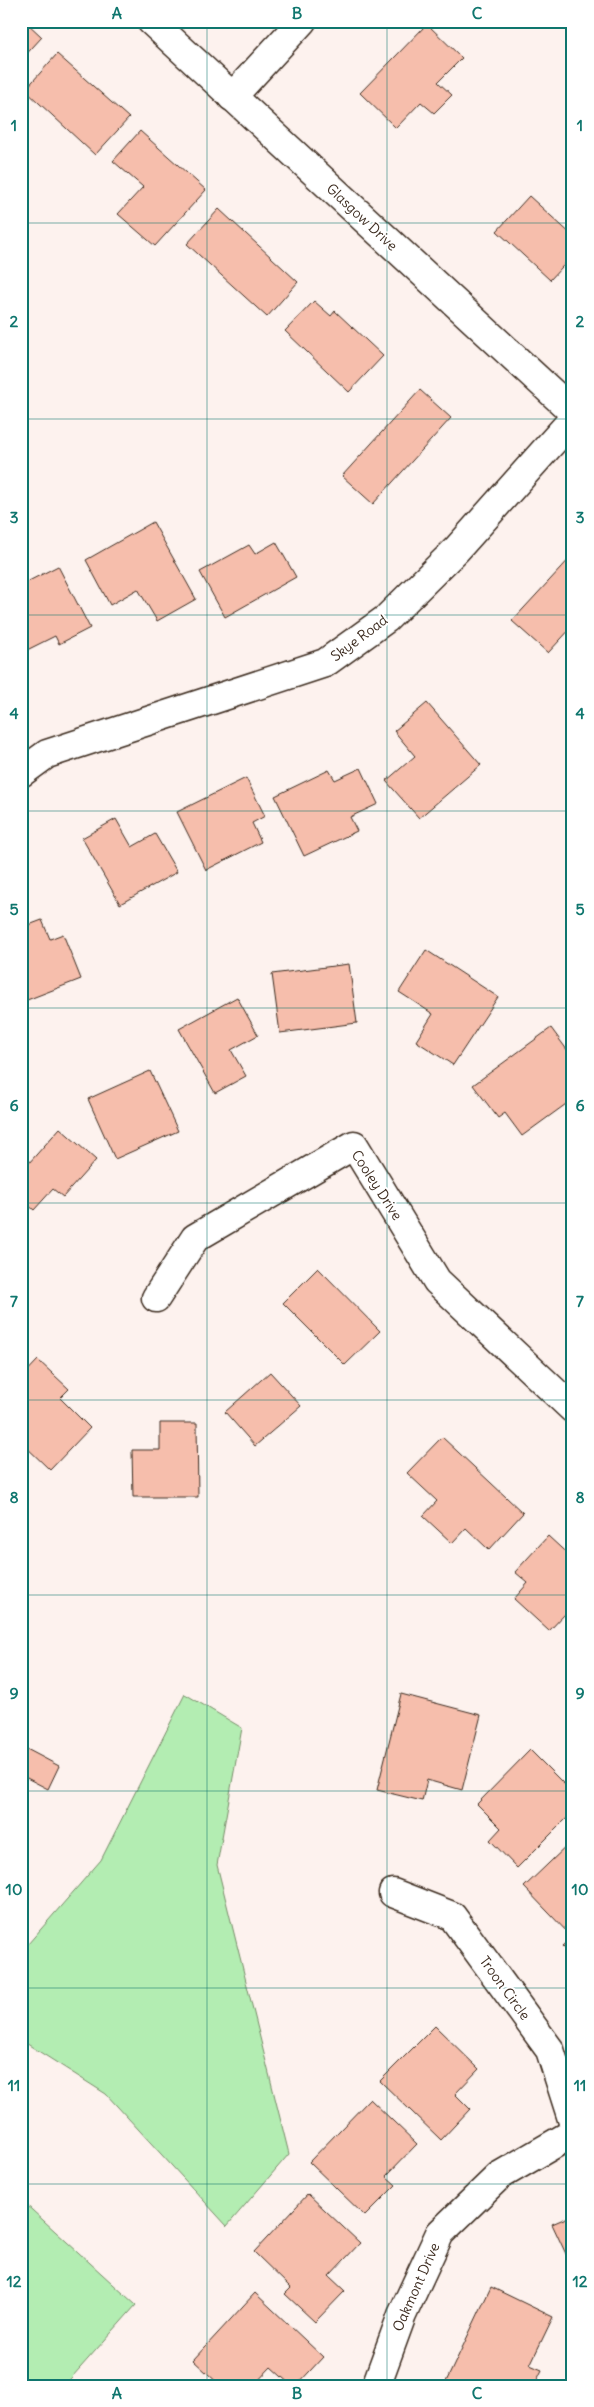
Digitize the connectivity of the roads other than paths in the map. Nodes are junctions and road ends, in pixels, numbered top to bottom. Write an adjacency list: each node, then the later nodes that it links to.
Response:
1 (151, 21): 3 (street, Glasgow Drive)
2 (302, 21): 3 (street)
3 (232, 97): 4 (street, Glasgow Drive)
4 (573, 412)
5 (573, 418): 6 (street, Skye Road)
6 (21, 773)
7 (156, 1298): 8 (street, Cooley Drive)
8 (573, 1409)
9 (393, 1893): 10 (street, Troon Circle)
10 (573, 2122)
11 (573, 2133): 12 (street, Oakmont Drive)
12 (376, 2386)

